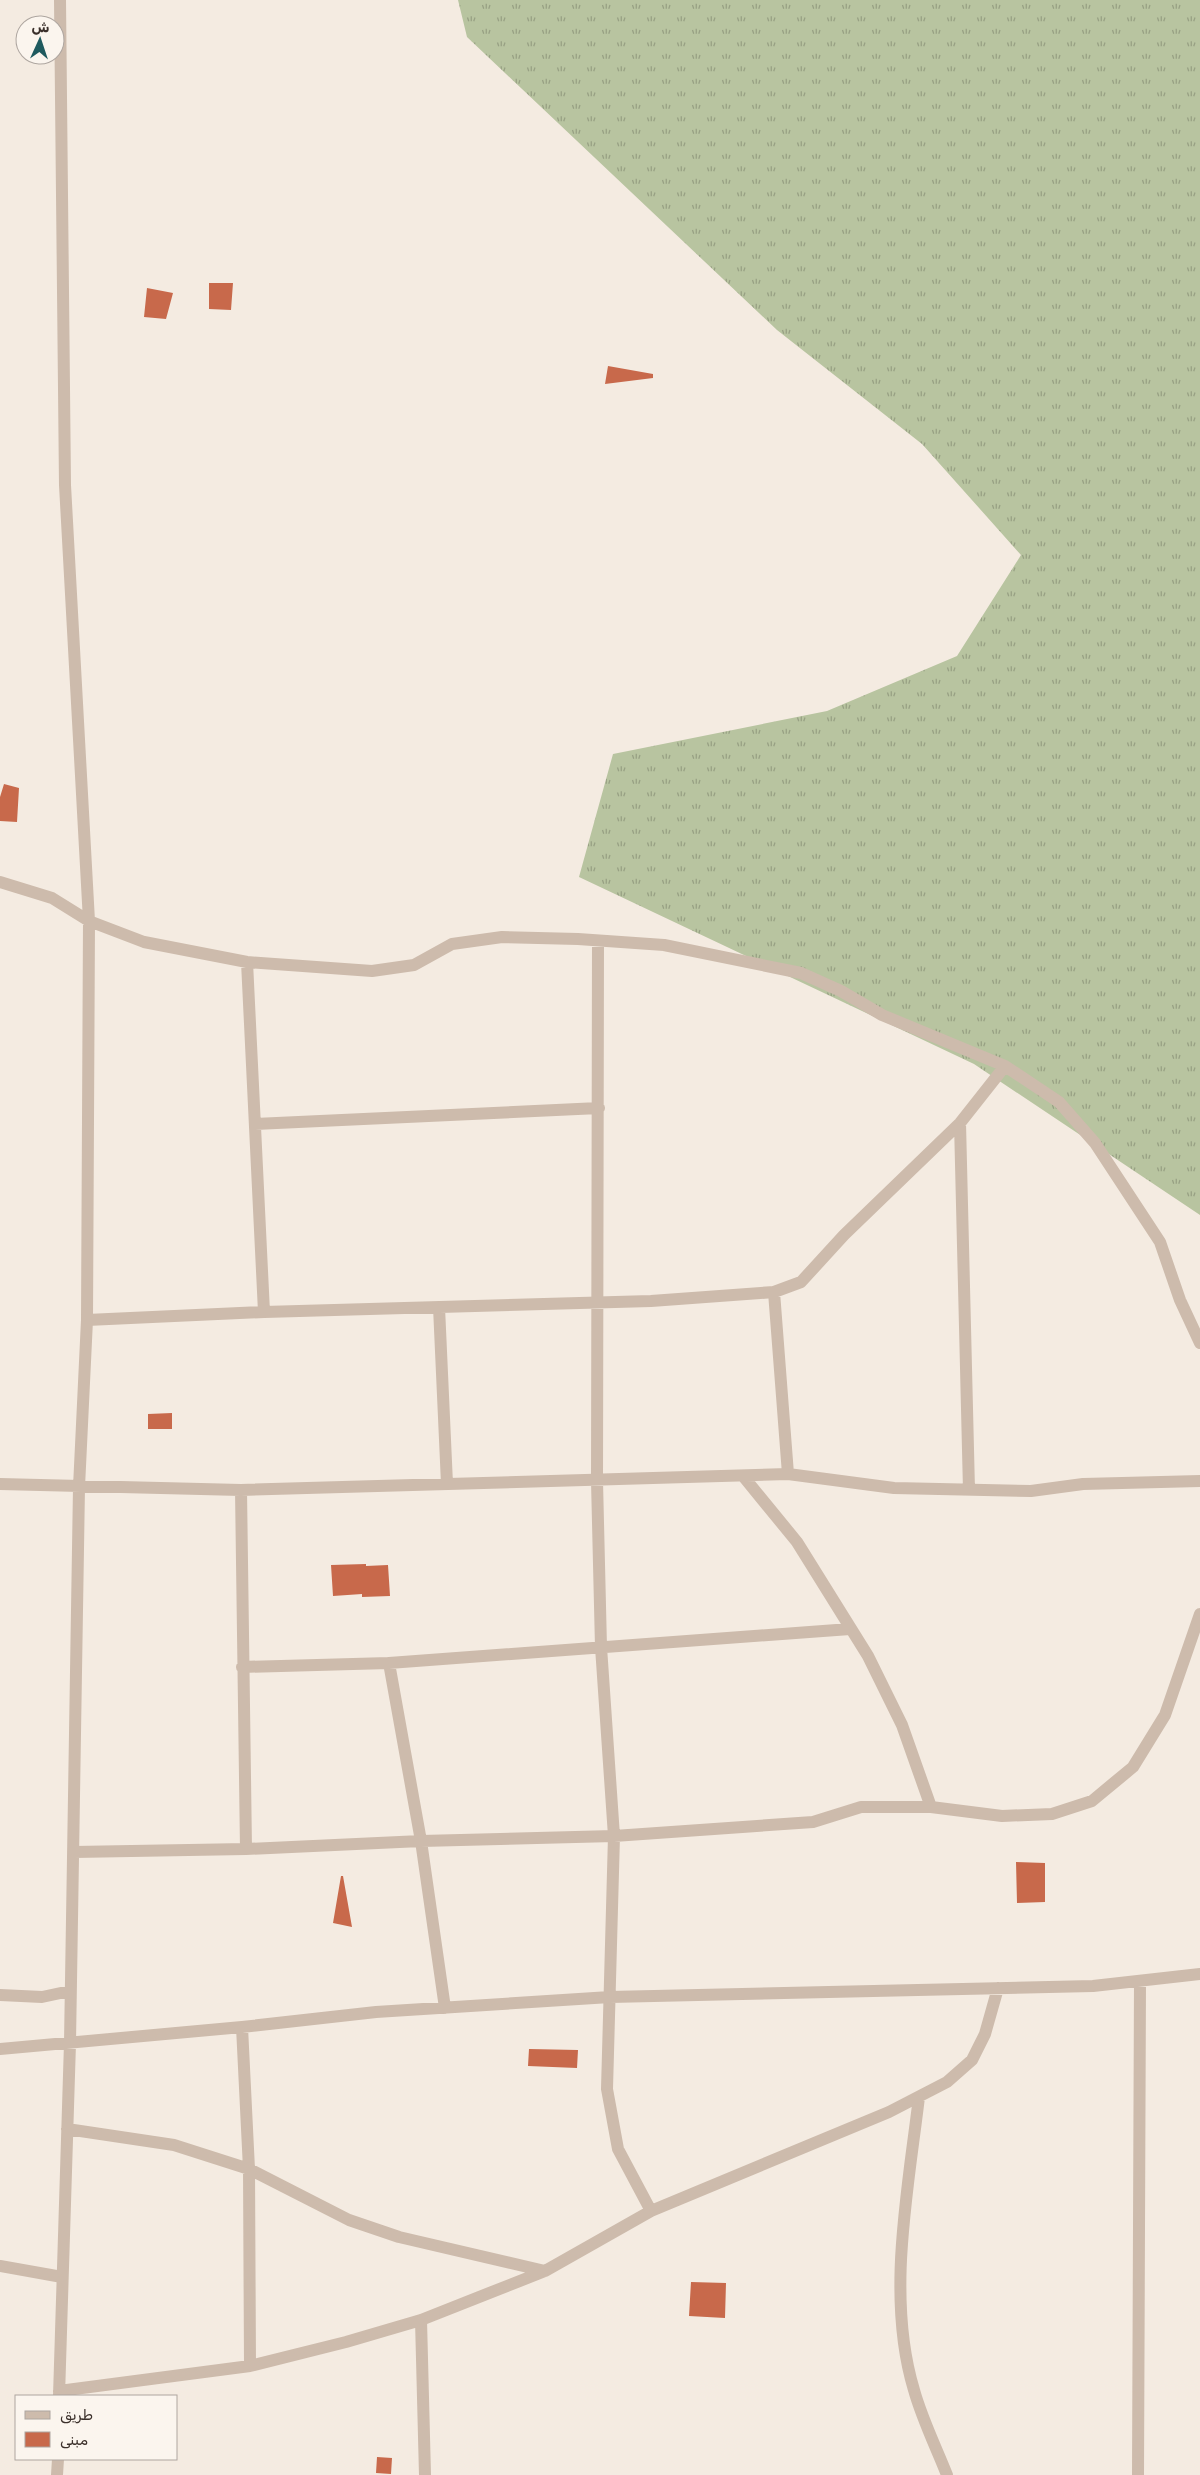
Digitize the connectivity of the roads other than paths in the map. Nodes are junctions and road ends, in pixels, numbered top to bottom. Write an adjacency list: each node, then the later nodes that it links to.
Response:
1 (60, 0): 3 (street)
2 (0, 882): 3 (street)
3 (89, 921): 5 (street); 14 (street)
4 (598, 941): 5 (street); 6 (street); 7 (street)
5 (247, 962): 9 (street)
6 (1005, 1066): 8 (street); 15 (street)
7 (599, 1108): 9 (street); 11 (street)
8 (960, 1123): 10 (street); 24 (street)
9 (255, 1124): 13 (street)
10 (774, 1292): 11 (street); 16 (street)
11 (599, 1302): 12 (street); 18 (street)
12 (440, 1307): 13 (street); 21 (street)
13 (264, 1312): 14 (street)
14 (87, 1320): 22 (street)
15 (1200, 1343)
16 (788, 1474): 17 (street); 24 (street)
17 (743, 1476): 18 (street); 26 (street)
18 (597, 1481): 21 (street); 27 (street)
19 (1200, 1481): 24 (street)
20 (0, 1484): 22 (street)
21 (447, 1484): 23 (street)
22 (79, 1487): 23 (street); 34 (street)
23 (241, 1490): 29 (street)
24 (969, 1490)
25 (1200, 1614): 30 (street)
26 (850, 1629): 27 (street); 30 (street)
27 (601, 1647): 28 (street); 31 (street)
28 (389, 1663): 29 (street); 32 (street)
29 (242, 1666): 33 (street)
30 (931, 1807): 31 (street)
31 (614, 1836): 32 (street); 40 (street)
32 (421, 1841): 33 (street); 41 (street)
33 (246, 1849): 34 (street)
34 (74, 1852): 38 (street)
35 (1200, 1974): 36 (street)
36 (1140, 1981): 37 (street); 59 (street)
37 (998, 1988): 40 (street); 45 (street)
38 (70, 1991): 39 (street); 43 (street)
39 (0, 1995)
40 (610, 1996): 41 (street); 48 (street)
41 (445, 2008): 42 (street)
42 (242, 2027): 43 (street); 47 (street)
43 (70, 2043): 44 (street); 46 (street)
44 (0, 2049)
45 (919, 2097): 48 (street); 58 (street)
46 (67, 2129): 47 (street); 51 (street)
47 (248, 2168): 50 (street); 53 (street)
48 (651, 2211): 50 (street)
49 (0, 2266): 51 (street)
50 (545, 2271): 52 (street)
51 (62, 2277): 54 (street)
52 (421, 2320): 53 (street); 57 (street)
53 (250, 2366): 54 (street)
54 (59, 2394)
55 (58, 2460): 56 (street)
56 (57, 2475)
57 (425, 2475)
58 (947, 2475)
59 (1138, 2475)

